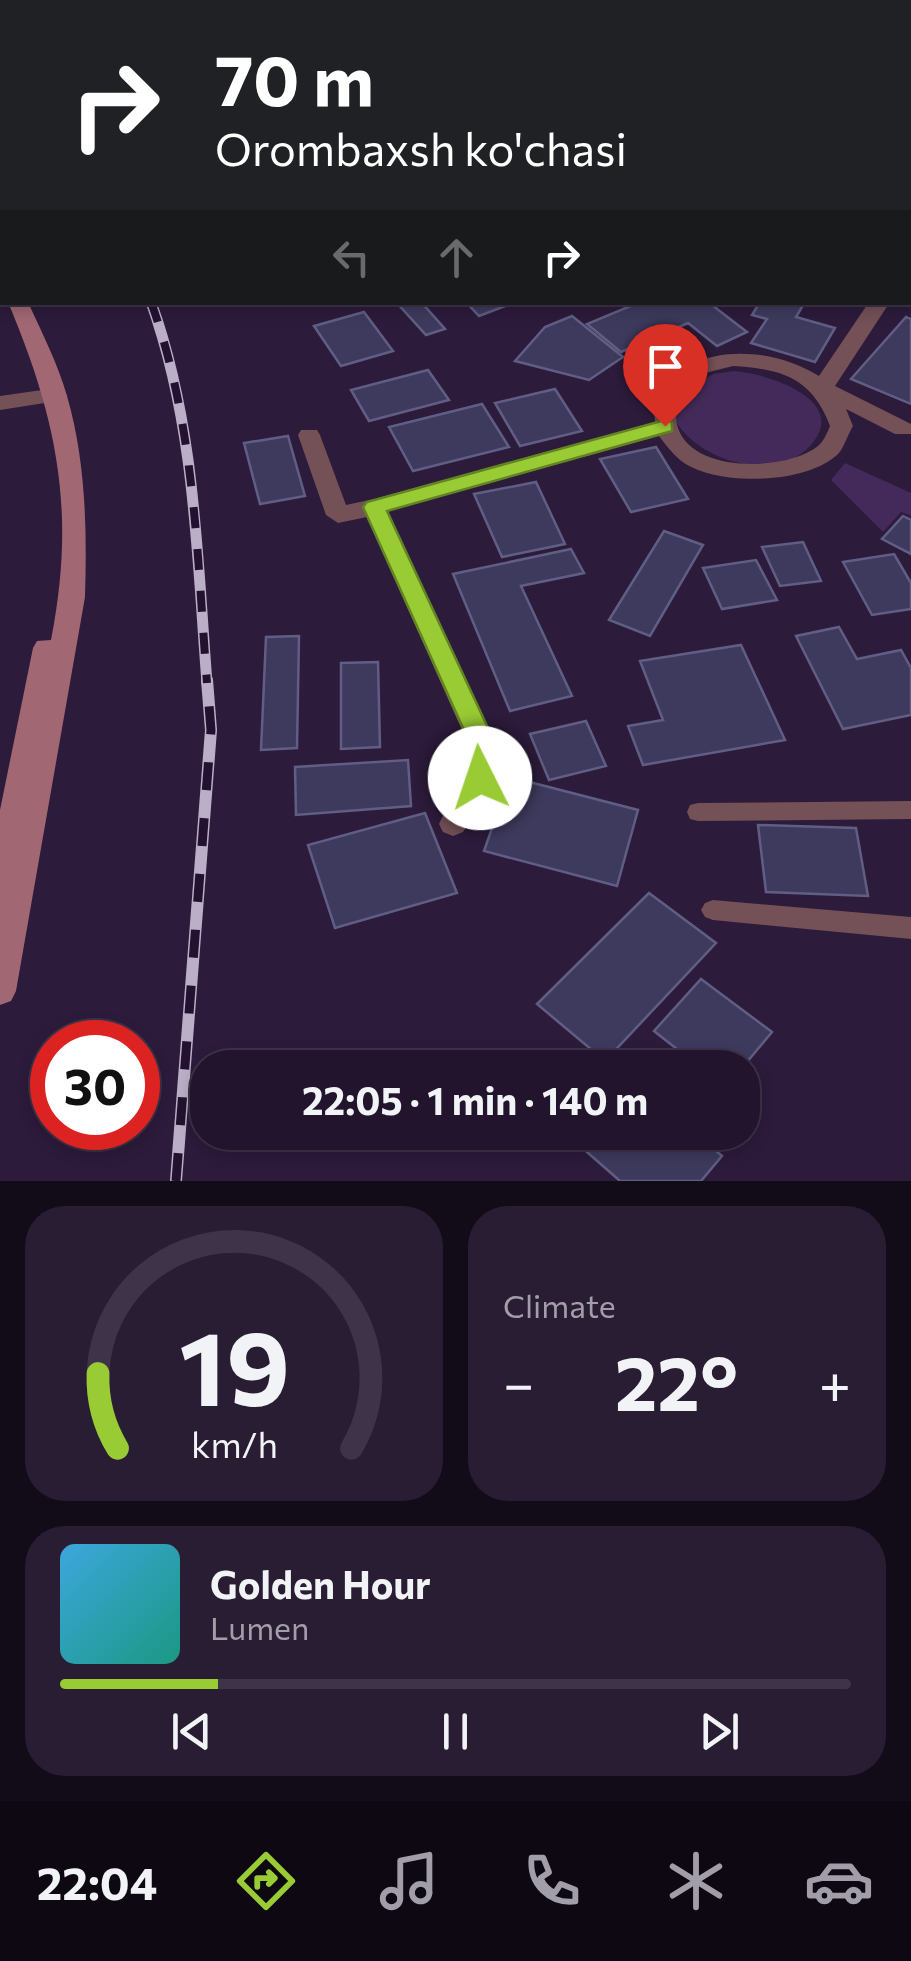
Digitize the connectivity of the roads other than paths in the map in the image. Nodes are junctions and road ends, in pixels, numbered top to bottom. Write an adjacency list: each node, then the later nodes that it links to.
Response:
1 (5, 305): 5 (main road)
2 (19, 305): 5 (main road)
3 (878, 305): 4 (street)
4 (822, 388): 7 (street); 7 (street); 8 (street)
5 (48, 396): 6 (street); 14 (main road); 17 (main road)
6 (0, 403)
7 (665, 426): 10 (street)
8 (903, 429)
9 (310, 435): 10 (street)
10 (374, 507): 13 (street)
11 (911, 810): 12 (lane)
12 (698, 812)
13 (453, 824)
14 (0, 882)
15 (713, 910): 16 (lane)
16 (911, 928)
17 (0, 991)

